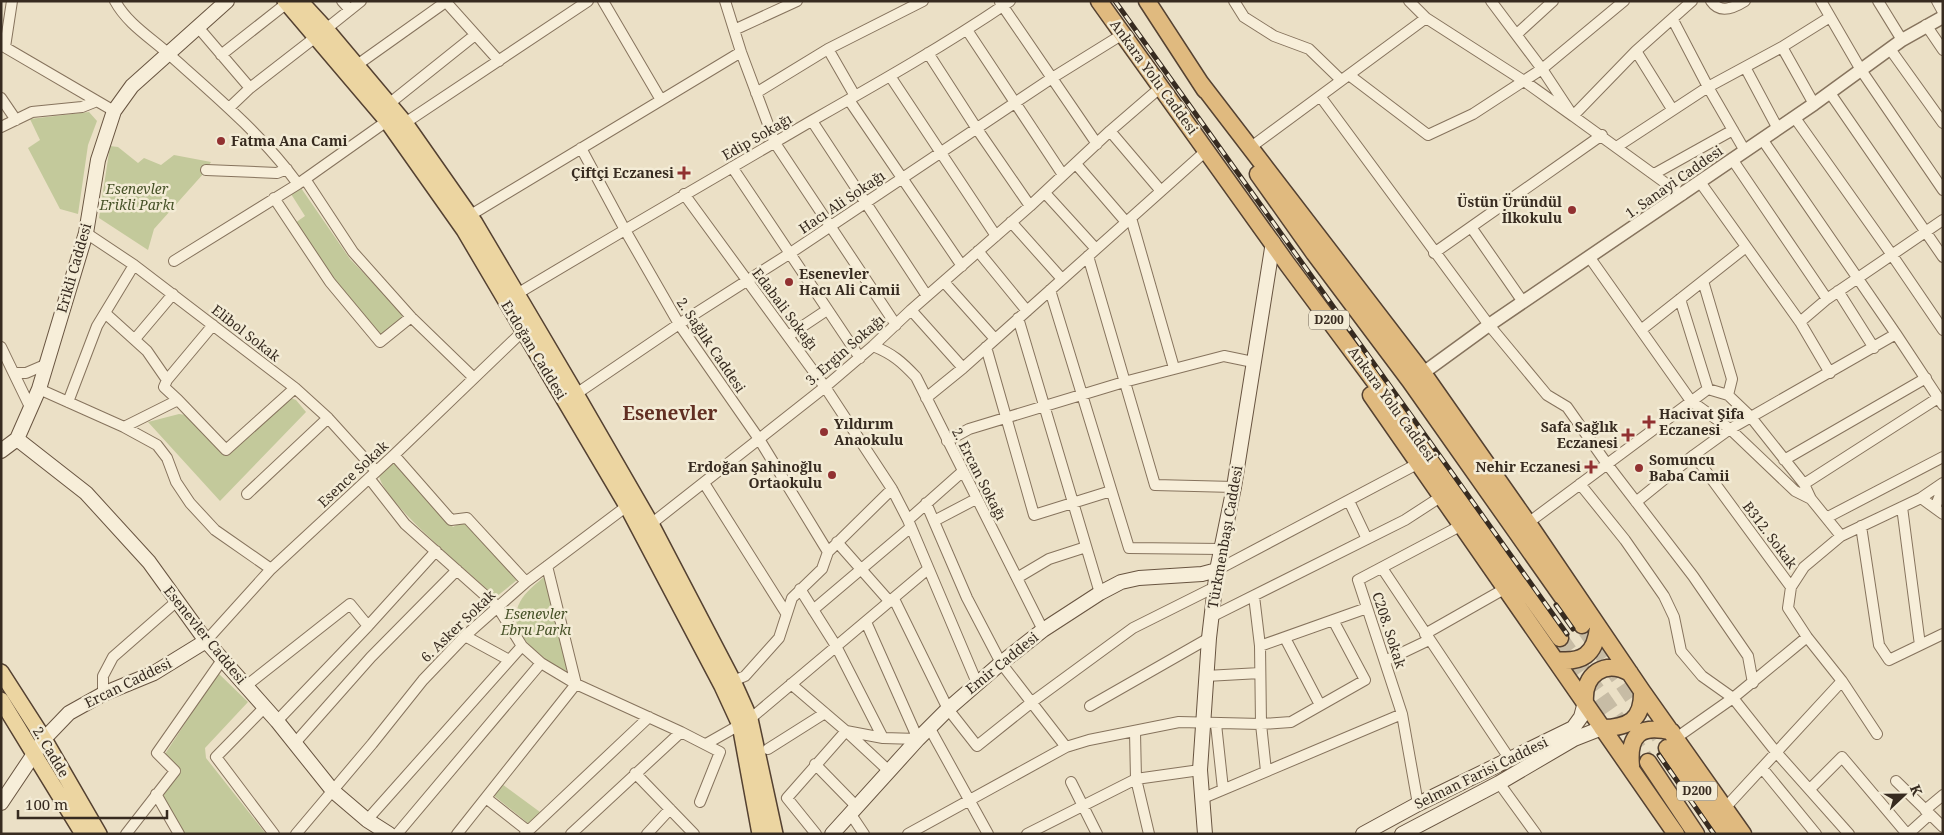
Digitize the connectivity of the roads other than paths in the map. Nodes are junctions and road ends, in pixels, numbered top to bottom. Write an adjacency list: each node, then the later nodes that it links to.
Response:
1 (12, 1): 42 (street)
2 (116, 1): 49 (street)
3 (227, 1): 33 (main road, Erikli Caddesi)
4 (342, 1): 27 (street)
5 (361, 1): 27 (street)
6 (588, 1): 52 (street)
7 (603, 1): 70 (street)
8 (725, 1): 35 (street)
9 (798, 1): 35 (street)
10 (923, 1): 44 (street)
11 (1099, 1): 38 (highway, Ankara Yolu Caddesi / D200)
12 (1147, 1): 60 (highway, Ankara Yolu Caddesi / D200)
13 (1234, 1): 59 (street)
14 (1491, 1): 39 (street)
15 (1553, 1): 39 (street)
16 (1624, 1): 55 (street)
17 (1692, 1): 32 (street)
18 (1711, 1): 19 (street)
19 (1745, 1)
20 (1821, 1): 29 (street)
21 (1878, 1): 41 (street)
22 (1937, 1): 28 (street)
23 (291, 2): 37 (main road, Erdoğan Caddesi); 51 (street)
24 (446, 2): 40 (street); 53 (street)
25 (1410, 2): 31 (street)
26 (1004, 3): 36 (street, Edip Sokağı); 58 (street)
27 (350, 10): 37 (street)
28 (1943, 12)
29 (1830, 17): 43 (street); 56 (street)
30 (1943, 17): 34 (street, 1. Sanayi Caddesi)
31 (1426, 18): 59 (street); 61 (street)
32 (1673, 20): 47 (street); 64 (street)
33 (197, 26): 49 (main road, Erikli Caddesi); 51 (street)
34 (1926, 26): 41 (street, 1. Sanayi Caddesi); 46 (street)
35 (734, 30): 48 (street)
36 (966, 30): 50 (street, Edip Sokağı); 73 (street)
37 (322, 33): 53 (main road, Erdoğan Caddesi); 63 (street); 81 (main road, Erdoğan Caddesi)
38 (1123, 34): 58 (street, Hacı Ali Sokağı); 62 (highway, Ankara Yolu Caddesi / D200)
39 (1517, 34): 55 (street)
40 (475, 35): 52 (street); 72 (street)
41 (1902, 40): 45 (street, 1. Sanayi Caddesi)
42 (3, 46): 71 (street)
43 (1782, 47): 54 (street); 74 (street)
44 (828, 49): 65 (street); 69 (street)
45 (1890, 49): 56 (street, 1. Sanayi Caddesi); 84 (street)
46 (1943, 50)
47 (1636, 51): 76 (street); 78 (street)
48 (741, 52): 65 (street); 70 (street)
49 (168, 53): 75 (street); 77 (main road, Erikli Caddesi)
50 (928, 53): 57 (street, Edip Sokağı); 86 (street)
51 (221, 55): 63 (street)
52 (498, 61): 83 (street)
53 (357, 65): 72 (main road, Erdoğan Caddesi)
54 (1745, 67): 64 (street); 87 (street)
55 (1542, 69): 61 (street); 78 (street)
56 (1861, 70): 66 (street, 1. Sanayi Caddesi); 110 (street)
57 (890, 76): 69 (street, Edip Sokağı); 99 (street)
58 (1052, 78): 73 (street, Hacı Ali Sokağı); 93 (street)
59 (1345, 78): 61 (street); 67 (street)
60 (1199, 81): 95 (highway); 277 (highway, Ankara Yolu Caddesi / D200)
61 (1524, 81): 78 (street)
62 (1161, 87): 89 (street, 3. Ergin Sokağı); 97 (highway, Ankara Yolu Caddesi / D200)
63 (250, 88): 75 (street)
64 (1708, 88): 76 (street); 88 (street)
65 (756, 93): 92 (street)
66 (1830, 93): 74 (street, 1. Sanayi Caddesi); 125 (street)
67 (1320, 96): 95 (street); 132 (street)
68 (1, 98): 80 (street)
69 (852, 98): 82 (street, Edip Sokağı); 107 (street)
70 (660, 100): 96 (street)
71 (96, 101): 77 (street); 80 (street)
72 (390, 103): 83 (main road, Erdoğan Caddesi)
73 (1015, 103): 86 (street, Hacı Ali Sokağı); 106 (street)
74 (1814, 104): 79 (street, 1. Sanayi Caddesi)
75 (229, 108): 103 (street)
76 (1672, 110): 94 (street)
77 (114, 111): 126 (main road, Erikli Caddesi)
78 (1573, 116): 90 (street)
79 (1795, 118): 87 (street, 1. Sanayi Caddesi); 134 (street)
80 (16, 120): 85 (street)
81 (387, 121): 108 (street); 168 (main road, Erdoğan Caddesi)
82 (812, 121): 92 (street, Edip Sokağı); 116 (street)
83 (405, 123): 118 (main road, Erdoğan Caddesi)
84 (1943, 124)
85 (1, 127)
86 (977, 129): 99 (street, Hacı Ali Sokağı); 117 (street)
87 (1778, 129): 91 (street, 1. Sanayi Caddesi)
88 (1733, 130): 98 (street); 105 (street)
89 (1110, 131): 93 (street, 3. Ergin Sokağı); 111 (street)
90 (1602, 135): 94 (street); 123 (street)
91 (1762, 139): 98 (street, 1. Sanayi Caddesi); 142 (street)
92 (775, 143): 102 (street, Edip Sokağı); 122 (street)
93 (1097, 144): 101 (street, 3. Ergin Sokağı)
94 (1618, 146): 105 (street)
95 (1251, 147): 183 (highway)
96 (581, 148): 118 (street); 124 (street, 2. Sağlık Caddesi)
97 (1207, 150): 111 (street); 128 (highway, Ankara Yolu Caddesi / D200)
98 (1745, 151): 100 (street, 1. Sanayi Caddesi)
99 (940, 153): 107 (street, Hacı Ali Sokağı); 127 (street)
100 (1732, 159): 109 (street, 1. Sanayi Caddesi); 153 (street)
101 (1076, 164): 106 (street, 3. Ergin Sokağı); 119 (street)
102 (732, 167): 113 (street, Edip Sokağı); 133 (street)
103 (287, 169): 104 (street); 108 (street)
104 (206, 170)
105 (1654, 174): 114 (street)
106 (1063, 176): 112 (street, 3. Ergin Sokağı)
107 (902, 179): 116 (street, Hacı Ali Sokağı); 141 (street)
108 (301, 182): 115 (street); 159 (street)
109 (1700, 182): 114 (street, 1. Sanayi Caddesi); 129 (street)
110 (1943, 190)
111 (1161, 191): 119 (street)
112 (1045, 193): 117 (street, 3. Ergin Sokağı); 130 (street)
113 (684, 194): 124 (street, Edip Sokağı); 144 (street, Edabali Sokağı)
114 (1682, 195): 137 (street, 1. Sanayi Caddesi)
115 (274, 198): 138 (street); 159 (street)
116 (865, 203): 122 (street, Hacı Ali Sokağı); 151 (street)
117 (1030, 206): 121 (street, 3. Ergin Sokağı)
118 (469, 216): 150 (main road, Erdoğan Caddesi)
119 (1128, 220): 130 (street); 181 (street)
120 (1943, 220): 125 (street)
121 (1011, 222): 127 (street, 3. Ergin Sokağı); 143 (street)
122 (831, 226): 133 (street, Hacı Ali Sokağı); 164 (street)
123 (1470, 227): 132 (street); 154 (street)
124 (625, 230): 150 (street, Edip Sokağı); 162 (street, 2. Sağlık Caddesi)
125 (1926, 232): 134 (street); 136 (street)
126 (86, 233): 139 (street, Elibol Sokak); 179 (main road, Erikli Caddesi)
127 (996, 236): 131 (street, 3. Ergin Sokağı)
128 (1273, 242): 140 (highway, Ankara Yolu Caddesi / D200); 178 (main road, Türkmenbaşı Caddesi)
129 (1746, 247): 145 (street); 161 (street)
130 (1096, 249): 135 (street)
131 (978, 252): 141 (street, 3. Ergin Sokağı); 157 (street)
132 (1434, 253): 165 (street)
133 (789, 254): 144 (street, Hacı Ali Sokağı); 155 (street)
134 (1892, 255): 142 (street); 167 (street)
135 (1088, 256): 143 (street); 188 (street)
136 (1943, 257)
137 (1590, 258): 154 (street, 1. Sanayi Caddesi); 166 (street)
138 (174, 261)
139 (134, 265): 149 (street, Elibol Sokak); 158 (street)
140 (1288, 265): 216 (highway); 286 (highway, Ankara Yolu Caddesi / D200)
141 (962, 266): 146 (street, 3. Ergin Sokağı)
142 (1858, 278): 148 (street); 169 (street)
143 (1062, 279): 147 (street)
144 (747, 281): 162 (street, Hacı Ali Sokağı); 170 (street, Edabali Sokağı)
145 (1703, 281): 152 (street); 194 (street)
146 (944, 282): 151 (street, 3. Ergin Sokağı); 172 (street)
147 (1050, 290): 157 (street); 195 (street)
148 (1838, 291): 153 (street); 176 (street)
149 (173, 294): 163 (street, Elibol Sokak); 171 (street)
150 (517, 294): 193 (main road, Erdoğan Caddesi)
151 (927, 296): 156 (street, 3. Ergin Sokağı)
152 (1680, 299): 166 (street); 192 (street)
153 (1827, 299): 161 (street)
154 (1523, 302): 165 (street, 1. Sanayi Caddesi)
155 (827, 310): 170 (street); 177 (street)
156 (911, 310): 164 (street, 3. Ergin Sokağı); 180 (street)
157 (1027, 311): 160 (street)
158 (105, 313): 171 (street); 200 (street)
159 (411, 317): 185 (street)
160 (1018, 318): 172 (street); 201 (street)
161 (1800, 322): 184 (street)
162 (679, 324): 193 (street, Hacı Ali Sokağı); 209 (street, 2. Sağlık Caddesi)
163 (213, 325): 187 (street); 190 (street, Elibol Sokak)
164 (896, 325): 173 (street, 3. Ergin Sokağı)
165 (1489, 325): 183 (street, 1. Sanayi Caddesi); 217 (street)
166 (1641, 330): 198 (street)
167 (1943, 330)
168 (522, 332): 185 (street, Esence Sokak); 236 (main road, Erdoğan Caddesi)
169 (1896, 334): 176 (street); 186 (street)
170 (788, 336): 189 (street, Edabali Sokağı)
171 (135, 339): 187 (street)
172 (995, 339): 175 (street)
173 (873, 346): 177 (street, 3. Ergin Sokağı); 196 (street, 2. Ercan Sokağı)
174 (1, 347): 182 (street)
175 (986, 347): 180 (street); 204 (street)
176 (1874, 348): 184 (street)
177 (860, 358): 189 (street, 3. Ergin Sokağı)
178 (1253, 362): 181 (street); 224 (main road, Türkmenbaşı Caddesi)
179 (47, 364): 182 (street); 191 (main road, Erikli Caddesi)
180 (963, 368): 196 (street)
181 (1174, 368): 188 (street)
182 (14, 373): 202 (street)
183 (1424, 373): 241 (highway)
184 (1830, 373): 203 (street)
185 (474, 378): 212 (street, Esence Sokak)
186 (1926, 378): 199 (street); 215 (street)
187 (167, 380): 197 (street)
188 (1124, 382): 195 (street); 224 (street)
189 (825, 387): 209 (street, 3. Ergin Sokağı); 225 (street, Edabali Sokağı)
190 (295, 388): 197 (street); 205 (street, Elibol Sokak)
191 (39, 389): 200 (street); 202 (main road, Erikli Caddesi)
192 (1708, 389): 194 (street); 198 (street)
193 (576, 394): 243 (main road, Erdoğan Caddesi)
194 (1728, 394): 203 (street)
195 (1082, 395): 201 (street); 226 (street)
196 (926, 398): 210 (street, 2. Ercan Sokağı)
197 (178, 400): 206 (street)
198 (1690, 401): 207 (street); 217 (street)
199 (1940, 401): 222 (street)
200 (68, 402): 206 (street)
201 (1044, 406): 204 (street); 235 (street)
202 (31, 409): 208 (main road, Erikli Caddesi)
203 (1750, 416): 207 (street); 215 (street)
204 (1007, 417): 210 (street); 235 (street)
205 (328, 418): 219 (street, Elibol Sokak); 227 (street)
206 (124, 427): 256 (street)
207 (1730, 429): 213 (street); 231 (street)
208 (17, 439): 211 (main road, Erikli Caddesi); 268 (main road, Esenevler Caddesi)
209 (759, 439): 220 (street, 3. Ergin Sokağı); 252 (street, 2. Sağlık Caddesi)
210 (947, 440): 218 (street, 2. Ercan Sokağı)
211 (1, 451)
212 (394, 455): 219 (street, Esence Sokak); 261 (street)
213 (1694, 455): 233 (street); 263 (street, B312. Sokak)
214 (1943, 457): 239 (street)
215 (1784, 460): 222 (street)
216 (1420, 463): 228 (highway); 232 (street)
217 (1607, 464): 221 (street); 233 (street)
218 (962, 472): 230 (street, 2. Ercan Sokağı); 234 (street)
219 (372, 474): 251 (street, Elibol Sokak); 256 (street, Esence Sokak)
220 (704, 483): 243 (street, 3. Ergin Sokağı); 273 (street)
221 (1580, 484): 241 (street); 312 (street)
222 (1804, 484): 231 (street)
223 (1943, 485): 229 (street); 238 (street)
224 (1234, 487): 250 (main road, Türkmenbaşı Caddesi)
225 (892, 489): 242 (street, Edabali Sokağı); 248 (street)
226 (1111, 491): 235 (street); 250 (street)
227 (247, 494)
228 (1442, 496): 244 (highway); 247 (street)
229 (1921, 498): 237 (street); 238 (street)
230 (976, 499): 240 (street); 260 (street, 2. Ercan Sokağı)
231 (1812, 499): 239 (street)
232 (1349, 501): 247 (street); 259 (street)
233 (1636, 502): 306 (street)
234 (926, 503): 240 (street); 242 (street)
235 (1073, 503): 249 (street)
236 (627, 506): 253 (street, 6. Asker Sokak); 324 (main road, Erdoğan Caddesi)
237 (1902, 507): 245 (street); 289 (street)
238 (1939, 511)
239 (1828, 517): 246 (street)
240 (934, 521): 298 (street)
241 (1528, 522): 279 (highway)
242 (909, 523): 254 (street, Edabali Sokağı); 258 (street)
243 (651, 524): 303 (main road, Erdoğan Caddesi)
244 (1462, 525): 255 (street, C208. Sokak); 264 (highway)
245 (1861, 526): 246 (street); 289 (street)
246 (1840, 536): 263 (street)
247 (1367, 539): 267 (street)
248 (837, 542): 252 (street); 258 (street)
249 (1086, 547): 260 (street); 266 (street)
250 (1222, 549): 259 (main road, Türkmenbaşı Caddesi)
251 (436, 551): 257 (street, Elibol Sokak); 278 (street)
252 (828, 552): 265 (street)
253 (547, 566): 261 (street, 6. Asker Sokak); 307 (street)
254 (928, 568): 269 (street); 305 (street, Edabali Sokağı)
255 (1382, 568): 271 (street, C208. Sokak); 283 (street)
256 (271, 569): 288 (street, Esence Sokak)
257 (457, 570): 270 (street, Elibol Sokak); 337 (street)
258 (862, 570): 269 (street); 272 (street)
259 (1217, 570): 262 (main road, Türkmenbaşı Caddesi); 266 (main road, Emir Caddesi)
260 (1017, 578): 280 (street, 2. Ercan Sokağı)
261 (526, 582): 270 (street, 6. Asker Sokak)
262 (1215, 587): 274 (main road, Türkmenbaşı Caddesi); 314 (street)
263 (1791, 587): 287 (street, B312. Sokak)
264 (1506, 588): 283 (street); 295 (highway)
265 (800, 590): 272 (street); 273 (street)
266 (1100, 593): 280 (main road, Emir Caddesi)
267 (1254, 596): 274 (street); 292 (street)
268 (177, 600): 288 (main road, Esenevler Caddesi); 311 (street)
269 (892, 600): 276 (street); 319 (street)
270 (497, 606): 282 (street, 6. Asker Sokak); 290 (street, Elibol Sokak)
271 (1367, 608): 275 (street); 296 (street, C208. Sokak)
272 (813, 610): 291 (street)
273 (786, 613): 303 (street)
274 (1211, 617): 284 (main road, Türkmenbaşı Caddesi)
275 (1333, 620): 285 (street); 316 (street)
276 (866, 622): 291 (street); 335 (street)
277 (1582, 625)
278 (368, 626): 309 (street); 323 (street)
279 (1598, 628): 295 (highway); 301 (highway)
280 (1043, 630): 298 (main road, Emir Caddesi)
281 (1943, 634): 289 (street)
282 (465, 636): 294 (street); 358 (street, 6. Asker Sokak)
283 (1427, 637): 296 (street); 343 (street)
284 (1209, 638): 302 (main road, Türkmenbaşı Caddesi); 317 (street)
285 (1285, 638): 292 (street); 316 (street)
286 (1560, 638)
287 (1807, 638): 304 (street, B312. Sokak); 306 (street)
288 (206, 641): 293 (main road, Esenevler Caddesi); 311 (main road, Ercan Caddesi)
289 (1920, 645)
290 (522, 646): 294 (street); 297 (street, Elibol Sokak)
291 (836, 646): 308 (street); 333 (street)
292 (1260, 646): 300 (street)
293 (222, 660): 309 (main road, Esenevler Caddesi); 359 (street)
294 (509, 660): 372 (street)
295 (1556, 660): 315 (highway)
296 (1385, 661): 321 (street, C208. Sokak)
297 (541, 663): 307 (street, Elibol Sokak); 385 (street)
298 (1001, 663): 305 (main road, Emir Caddesi); 314 (street)
299 (1, 672): 334 (main road, 2. Cadde)
300 (1260, 673): 302 (street); 326 (street)
301 (1630, 673): 310 (highway); 315 (highway)
302 (1206, 676): 325 (main road, Türkmenbaşı Caddesi)
303 (733, 681): 324 (main road, Erdoğan Caddesi)
304 (1842, 681): 332 (street, B312. Sokak); 341 (street)
305 (977, 683): 319 (main road, Emir Caddesi)
306 (1753, 683): 312 (street)
307 (576, 684): 322 (street, Elibol Sokak); 361 (street)
308 (791, 684): 320 (street); 324 (street)
309 (246, 686): 318 (main road, Esenevler Caddesi)
310 (1642, 691): 328 (highway); 336 (highway)
311 (103, 694): 334 (main road, Ercan Caddesi)
312 (1734, 698): 336 (street); 341 (street)
313 (1, 700): 342 (main road, 2. Cadde)
314 (1032, 702): 319 (street); 339 (street)
315 (1585, 702): 328 (highway); 343 (main road, Selman Farisi Caddesi)
316 (1320, 705): 326 (street)
317 (1090, 706)
318 (265, 707): 323 (main road, Esenevler Caddesi); 382 (street)
319 (948, 709): 327 (main road, Emir Caddesi)
320 (825, 713): 329 (street); 340 (street)
321 (1402, 714): 349 (street); 366 (street, C208. Sokak)
322 (649, 717): 330 (street, Elibol Sokak); 375 (street)
323 (277, 721): 337 (main road, Esenevler Caddesi)
324 (745, 722): 338 (street); 389 (main road); 390 (main road)
325 (1209, 724): 326 (street); 331 (street); 348 (main road, Türkmenbaşı Caddesi); 357 (street)
326 (1261, 724): 349 (street)
327 (929, 727): 335 (main road, Emir Caddesi); 363 (street)
328 (1602, 728): 346 (highway); 355 (main road, Selman Farisi Caddesi)
329 (846, 730): 333 (street); 345 (street); 350 (street)
330 (681, 732): 338 (street, Elibol Sokak); 351 (street)
331 (1135, 732): 339 (street); 352 (street)
332 (1877, 734)
333 (883, 738): 335 (street)
334 (44, 739): 342 (main road, Ercan Caddesi); 379 (main road, 2. Cadde)
335 (918, 739): 350 (main road, Emir Caddesi)
336 (1671, 739): 346 (highway); 368 (highway); 404 (highway, D200)
337 (295, 743): 358 (main road, Esenevler Caddesi)
338 (706, 744): 364 (street, Elibol Sokak)
339 (1066, 747): 363 (street)
340 (768, 749)
341 (1776, 752): 347 (street); 356 (street)
342 (35, 754): 365 (main road, Ercan Caddesi); 378 (main road, 2. Cadde)
343 (1509, 758): 366 (main road, Selman Farisi Caddesi)
344 (1648, 762): 403 (highway, D200)
345 (815, 764): 370 (street); 391 (street)
346 (1630, 766): 376 (highway)
347 (1762, 768): 368 (street); 406 (street)
348 (1200, 770): 352 (street); 362 (main road, Türkmenbaşı Caddesi)
349 (1266, 771): 357 (street)
350 (890, 772): 370 (main road, Emir Caddesi)
351 (635, 773): 369 (street); 377 (street)
352 (1136, 779): 367 (street); 398 (street)
353 (1896, 781): 371 (street)
354 (1072, 782): 367 (street)
355 (1500, 783): 374 (main road, Selman Farisi Caddesi); 402 (street)
356 (1810, 789): 407 (street); 408 (street)
357 (1223, 790): 362 (street)
358 (333, 791): 372 (main road, Esenevler Caddesi); 383 (street, 6. Asker Sokak)
359 (156, 794): 380 (street); 381 (street)
360 (1943, 795): 371 (street)
361 (486, 798): 375 (street); 386 (street)
362 (1201, 798): 399 (main road, Türkmenbaşı Caddesi)
363 (970, 800): 394 (street); 395 (street)
364 (700, 802)
365 (1, 803)
366 (1418, 804): 400 (main road, Selman Farisi Caddesi)
367 (1083, 806): 396 (street); 397 (street)
368 (1725, 808): 405 (highway)
369 (670, 809): 387 (street); 388 (street)
370 (853, 810): 392 (main road, Emir Caddesi); 393 (street)
371 (1927, 812): 373 (street); 408 (street)
372 (367, 820): 384 (main road, Esenevler Caddesi)
373 (1943, 827)
374 (1421, 829): 401 (main road, Selman Farisi Caddesi)
375 (526, 832)
376 (1672, 832)
377 (572, 833)
378 (83, 834)
379 (99, 834)
380 (126, 834)
381 (179, 834)
382 (274, 834)
383 (296, 834)
384 (389, 834)
385 (397, 834)
386 (457, 834)
387 (647, 834)
388 (694, 834)
389 (760, 834)
390 (775, 834)
391 (816, 834)
392 (832, 834)
393 (864, 834)
394 (908, 834)
395 (988, 834)
396 (1027, 834)
397 (1097, 834)
398 (1149, 834)
399 (1205, 834)
400 (1364, 834)
401 (1402, 834)
402 (1536, 834)
403 (1696, 834)
404 (1726, 834)
405 (1744, 834)
406 (1816, 834)
407 (1849, 834)
408 (1907, 834)

